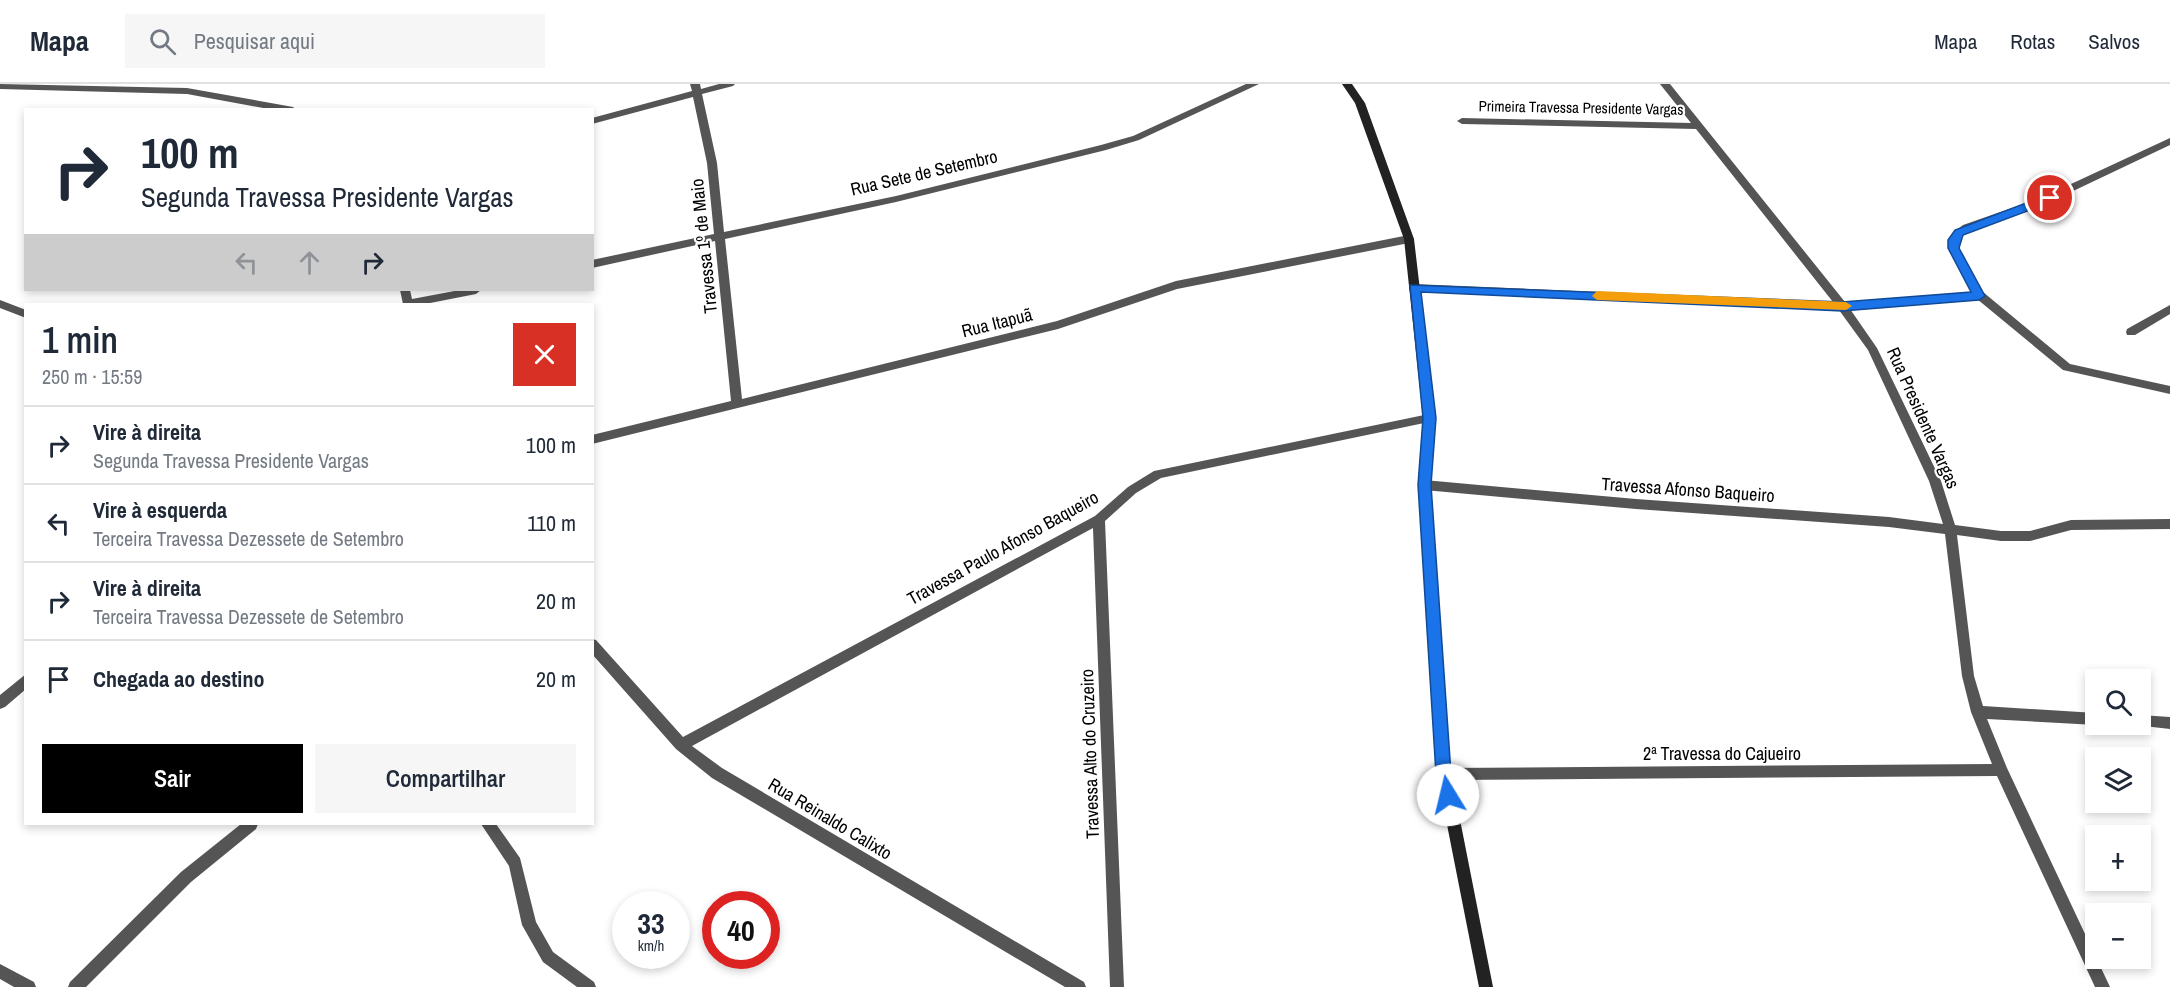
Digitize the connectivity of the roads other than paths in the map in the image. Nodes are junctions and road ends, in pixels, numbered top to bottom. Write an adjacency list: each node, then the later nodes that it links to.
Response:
1 (138, 84): 8 (street)
2 (730, 84): 7 (street)
3 (1254, 84): 14 (street, Rua Sete de Setembro)
4 (1347, 84): 15 (street)
5 (1665, 84): 12 (street, Rua Presidente Vargas)
6 (0, 86): 8 (street)
7 (697, 88): 10 (street); 14 (street, Travessa 1º de Maio)
8 (108, 89): 9 (street)
9 (282, 108)
10 (594, 120)
11 (1462, 121): 12 (street, Primeira Travessa Presidente Vargas)
12 (1700, 126): 22 (street, Rua Presidente Vargas)
13 (2170, 141): 19 (street)
14 (720, 236): 16 (street, Rua Sete de Setembro); 27 (street, Travessa 1º de Maio)
15 (1408, 239): 17 (street); 27 (street, Rua Itapuã)
16 (594, 264)
17 (1414, 288): 22 (street); 28 (street)
18 (471, 291): 20 (street)
19 (1979, 296): 22 (street); 26 (street)
20 (413, 303)
21 (0, 304): 24 (street)
22 (1842, 306): 33 (street, Rua Presidente Vargas)
23 (2170, 309): 25 (street)
24 (24, 313)
25 (2131, 332)
26 (2170, 390)
27 (737, 405): 29 (street, Rua Itapuã)
28 (1429, 418): 30 (street); 31 (street, Travessa Paulo Afonso Baqueiro)
29 (594, 440)
30 (1424, 485): 33 (street, Travessa Afonso Baqueiro); 43 (street)
31 (1099, 519): 41 (street, Travessa Paulo Afonso Baqueiro); 51 (street, Travessa Alto do Cruzeiro)
32 (2170, 524): 33 (street, Travessa Afonso Baqueiro)
33 (1950, 528): 37 (street, Rua Presidente Vargas)
34 (594, 646): 41 (street, Rua Reinaldo Calixto)
35 (24, 682): 36 (street)
36 (0, 703)
37 (1978, 712): 38 (street); 42 (street, Rua Presidente Vargas)
38 (2085, 718)
39 (2151, 722): 40 (street)
40 (2170, 723)
41 (681, 745): 50 (street, Rua Reinaldo Calixto)
42 (2001, 770): 43 (street, 2ª Travessa do Cajueiro); 53 (street, Rua Presidente Vargas)
43 (1443, 774): 52 (street)
44 (250, 825): 48 (street)
45 (489, 825): 49 (street)
46 (0, 972): 47 (street)
47 (29, 987)
48 (75, 987)
49 (589, 987)
50 (1079, 987)
51 (1117, 987)
52 (1486, 987)
53 (2103, 987)

